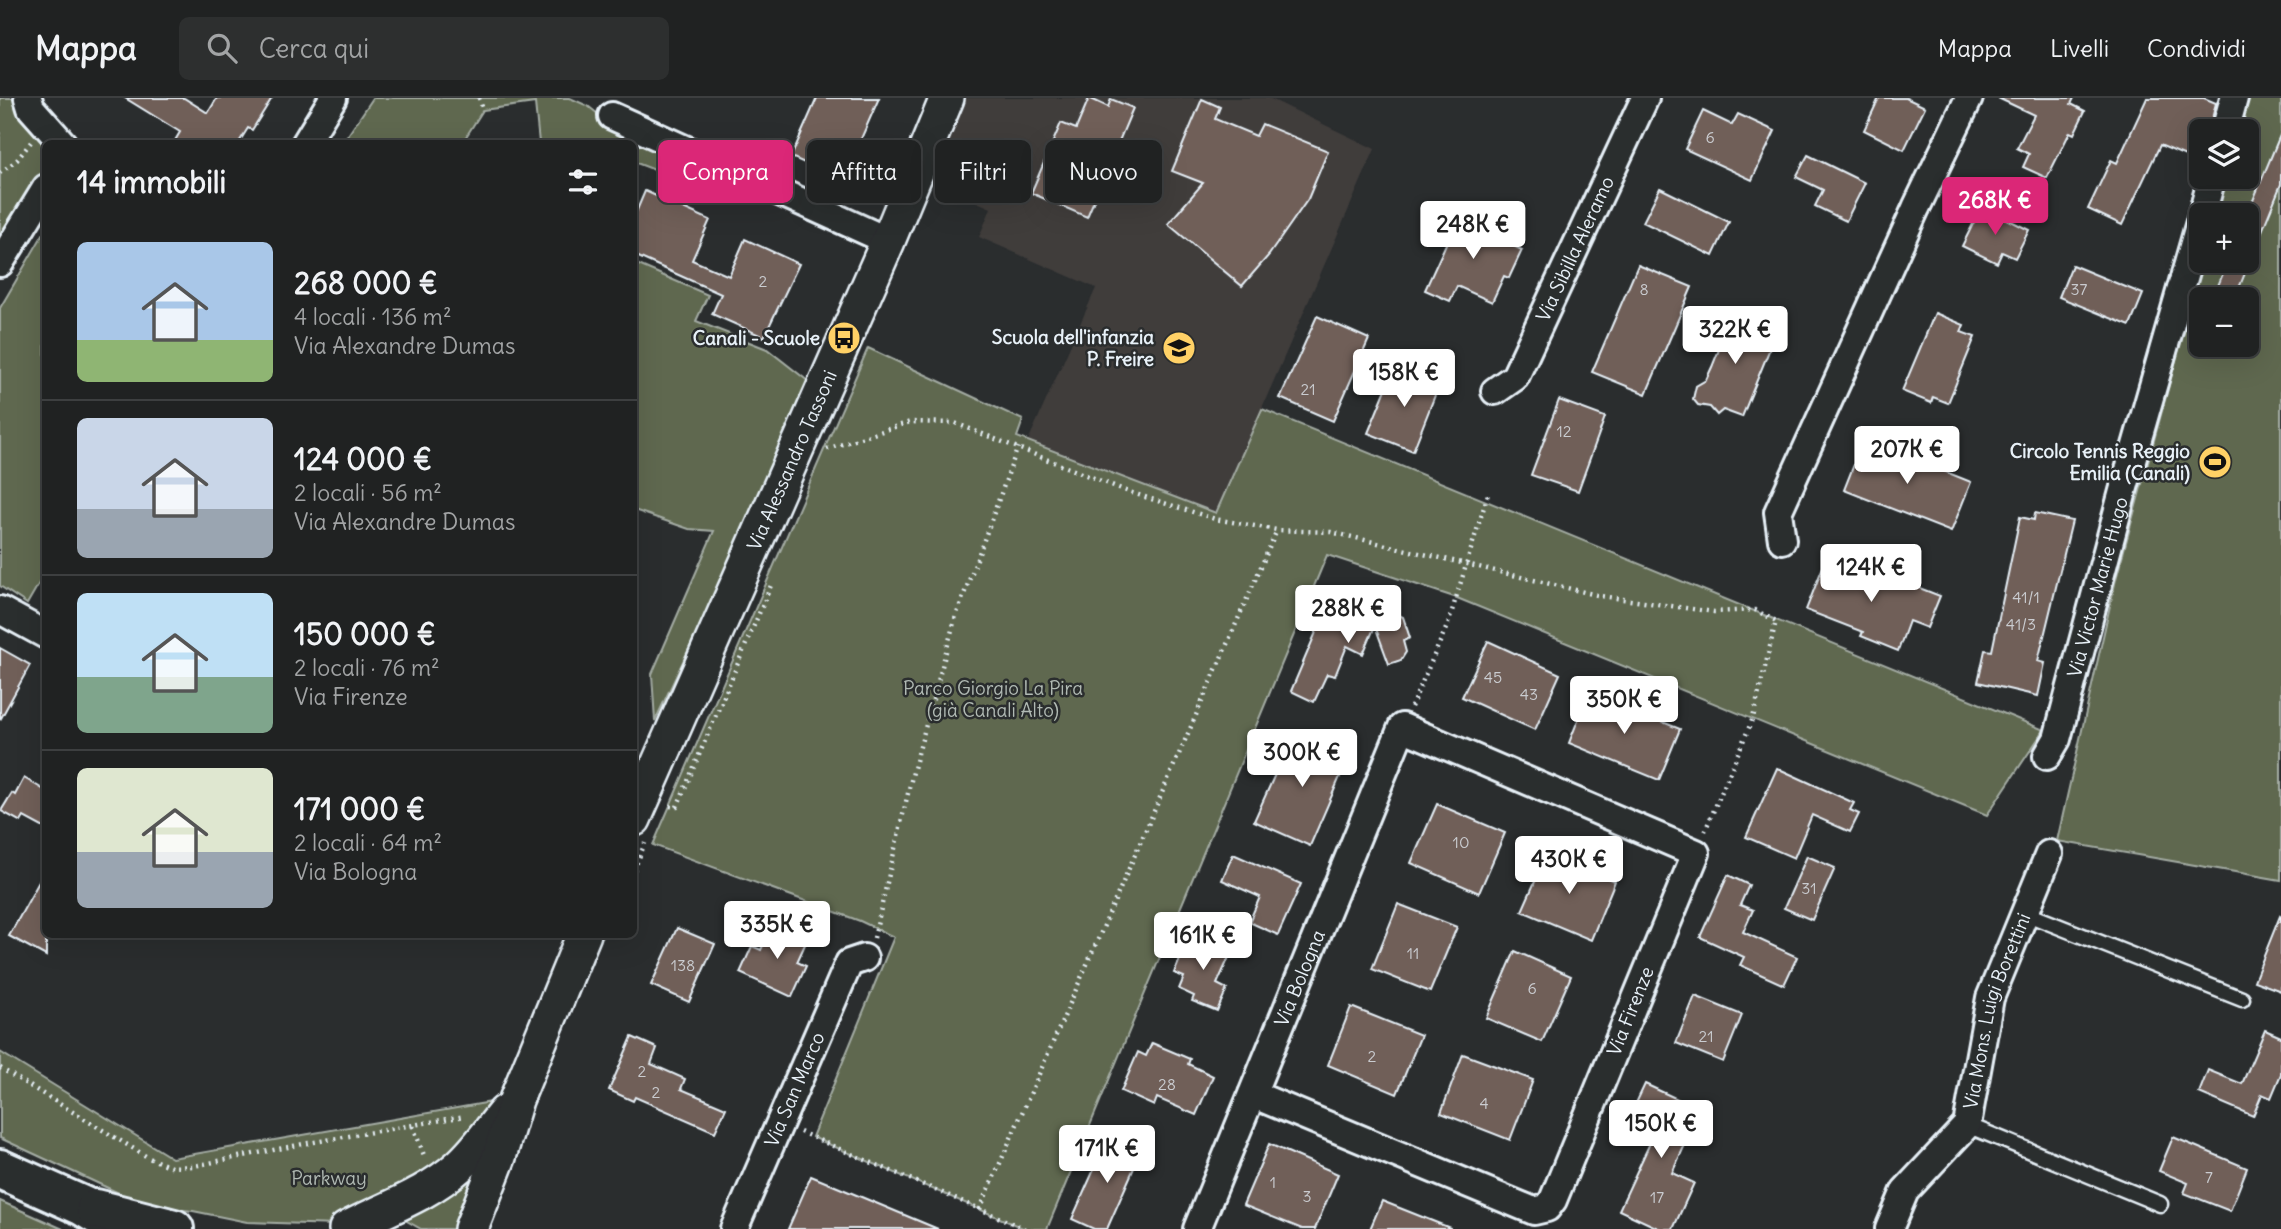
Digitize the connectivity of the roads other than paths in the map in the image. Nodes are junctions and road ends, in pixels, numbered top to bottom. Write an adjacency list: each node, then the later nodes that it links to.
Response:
1 (28, 98): 9 (street)
2 (333, 98): 10 (street)
3 (947, 98): 12 (street, Via Alessandro Tassoni)
4 (1646, 98): 15 (street, Via Sibilla Aleramo)
5 (1969, 98): 16 (street)
6 (2234, 98): 8 (street)
7 (611, 116): 12 (street)
8 (2228, 119)
9 (60, 140)
10 (307, 140)
11 (42, 195): 14 (street)
12 (888, 242): 20 (street, Via Alessandro Tassoni)
13 (2189, 260): 19 (street, Via Victor Marie Hugo)
14 (0, 263)
15 (1495, 391)
16 (1782, 540)
17 (0, 610): 18 (street)
18 (42, 633)
19 (2047, 756)
20 (637, 812)
21 (1696, 853): 27 (street, Via Firenze); 27 (street, Via Bologna)
22 (2049, 854): 23 (street, Via Mons. Luigi Borettini)
23 (2025, 914): 26 (lane); 29 (street, Via Mons. Luigi Borettini)
24 (582, 938): 28 (street)
25 (864, 958): 37 (street, Via San Marco)
26 (2242, 999)
27 (1252, 1094): 38 (street, Via Bologna)
28 (516, 1100): 35 (street); 36 (street)
29 (1967, 1125): 31 (lane); 39 (street, Via Mons. Luigi Borettini)
30 (0, 1169): 32 (main road)
31 (2160, 1204)
32 (83, 1206): 33 (main road); 34 (main road)
33 (121, 1229)
34 (174, 1229)
35 (346, 1229)
36 (471, 1229)
37 (734, 1229)
38 (1197, 1229)
39 (1889, 1229)

